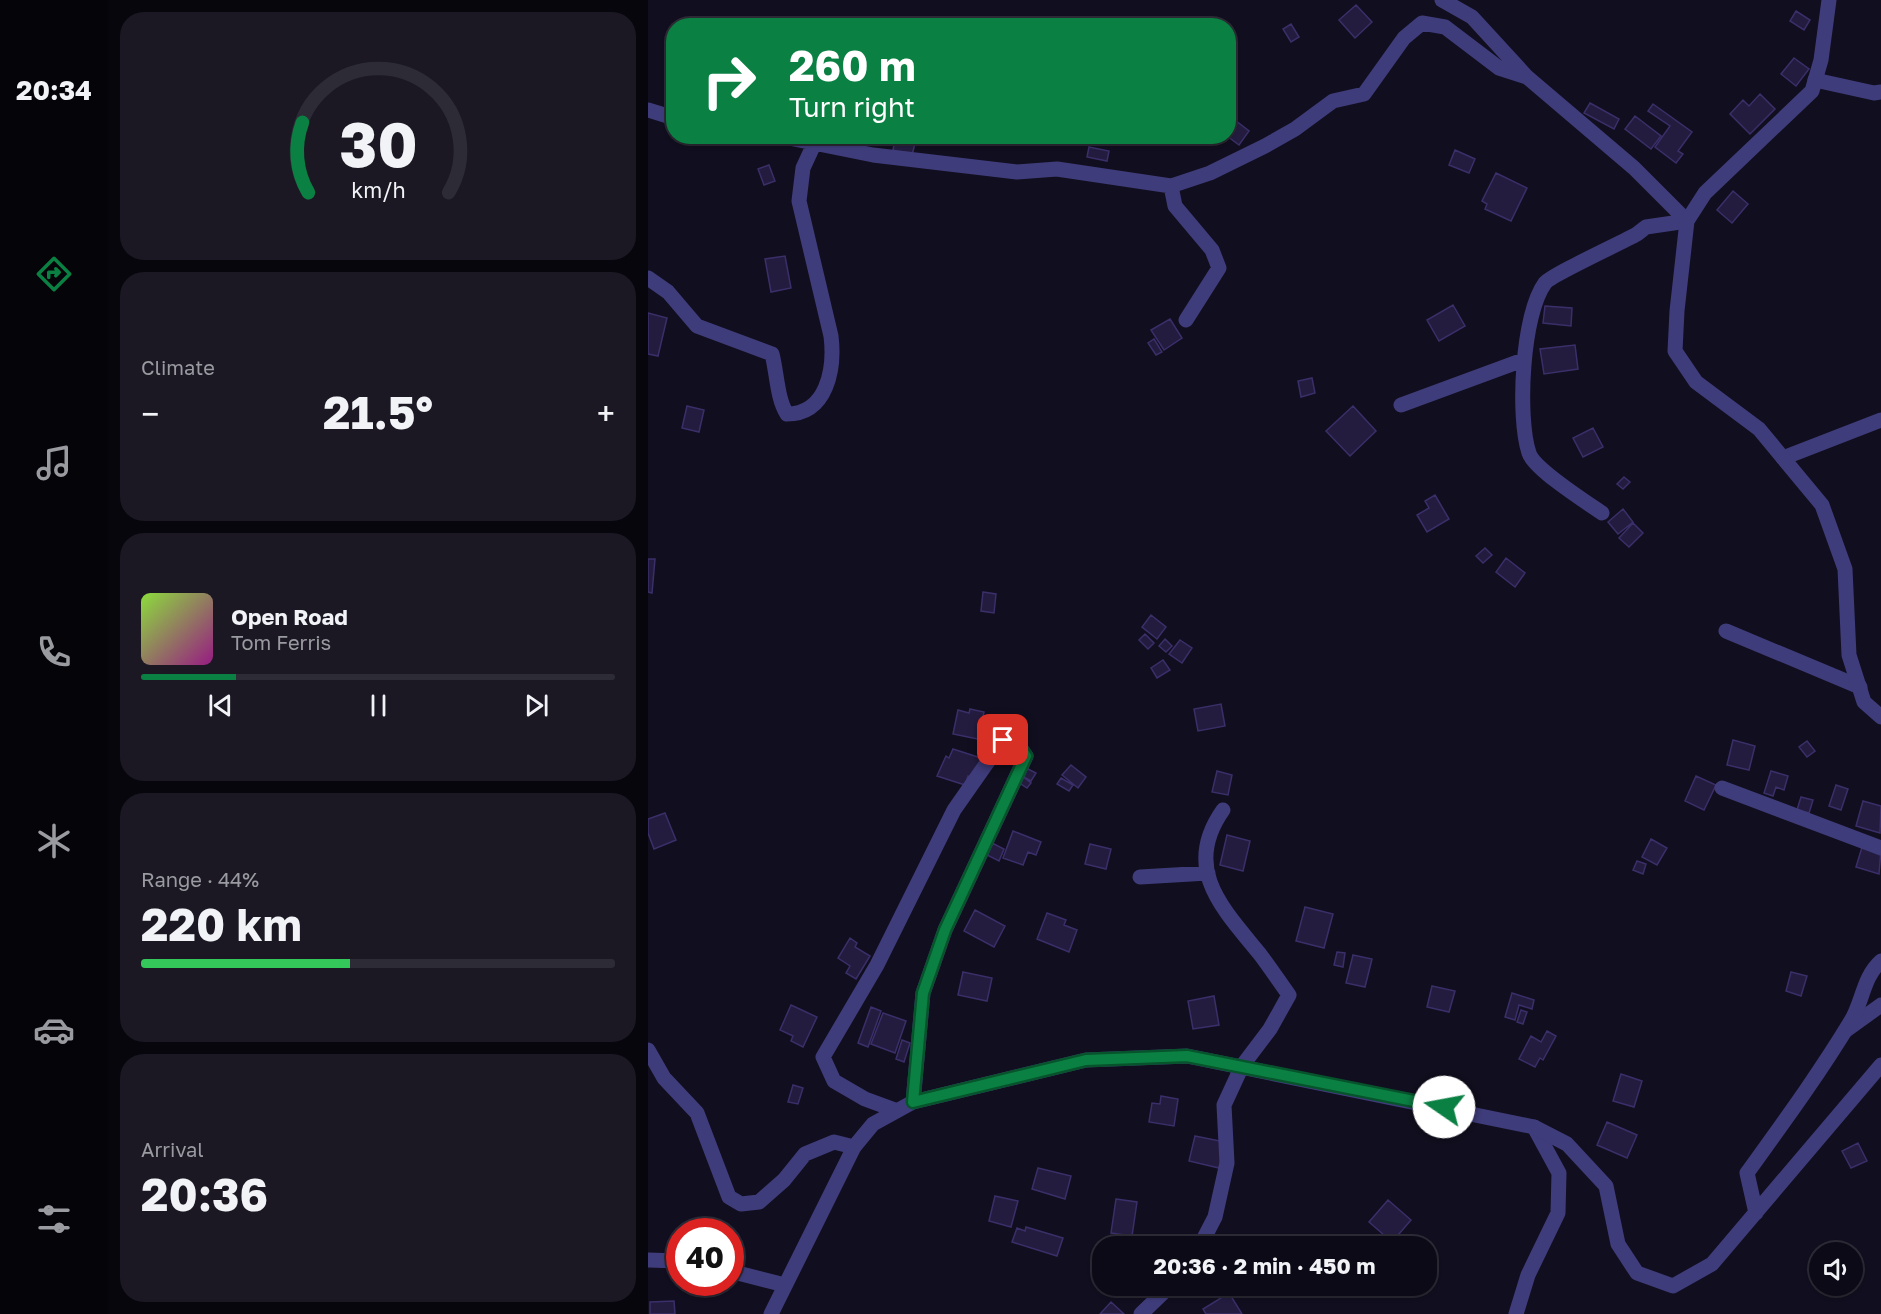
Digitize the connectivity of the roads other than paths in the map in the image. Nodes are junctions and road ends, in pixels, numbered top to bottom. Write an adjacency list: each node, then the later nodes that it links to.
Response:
1 (1442, 0): 3 (street)
2 (1829, 0): 4 (street)
3 (1527, 77): 10 (street); 11 (street)
4 (1815, 80): 5 (street); 11 (street)
5 (1881, 92)
6 (648, 110): 7 (street)
7 (666, 116)
8 (814, 144): 12 (street)
9 (824, 144): 10 (street)
10 (1172, 186): 13 (street)
11 (1687, 221): 14 (street); 17 (street)
12 (648, 278)
13 (1186, 320)
14 (1523, 360): 15 (street); 18 (street)
15 (1401, 405)
16 (1881, 420): 17 (street)
17 (1783, 458): 20 (street)
18 (1602, 513)
19 (1726, 631): 20 (street)
20 (1860, 687): 21 (street)
21 (1881, 717)
22 (1722, 788): 24 (street)
23 (1223, 810): 25 (street)
24 (1881, 848)
25 (1208, 873): 26 (street); 32 (street)
26 (1140, 877)
27 (1881, 961): 29 (street)
28 (1881, 1005): 29 (street)
29 (1845, 1031): 37 (street)
30 (650, 1058): 36 (street)
31 (1881, 1065): 37 (street)
32 (1242, 1066): 33 (street); 35 (street); 38 (street)
33 (913, 1102): 34 (street); 34 (street)
34 (895, 1110): 36 (street)
35 (1534, 1127): 37 (street); 46 (street)
36 (854, 1147): 42 (street)
37 (1756, 1213)
38 (1205, 1236)
39 (648, 1260): 40 (street)
40 (666, 1261)
41 (744, 1274): 42 (street)
42 (785, 1285): 44 (street)
43 (1159, 1296): 45 (street)
44 (771, 1314)
45 (1140, 1314)
46 (1516, 1314)

